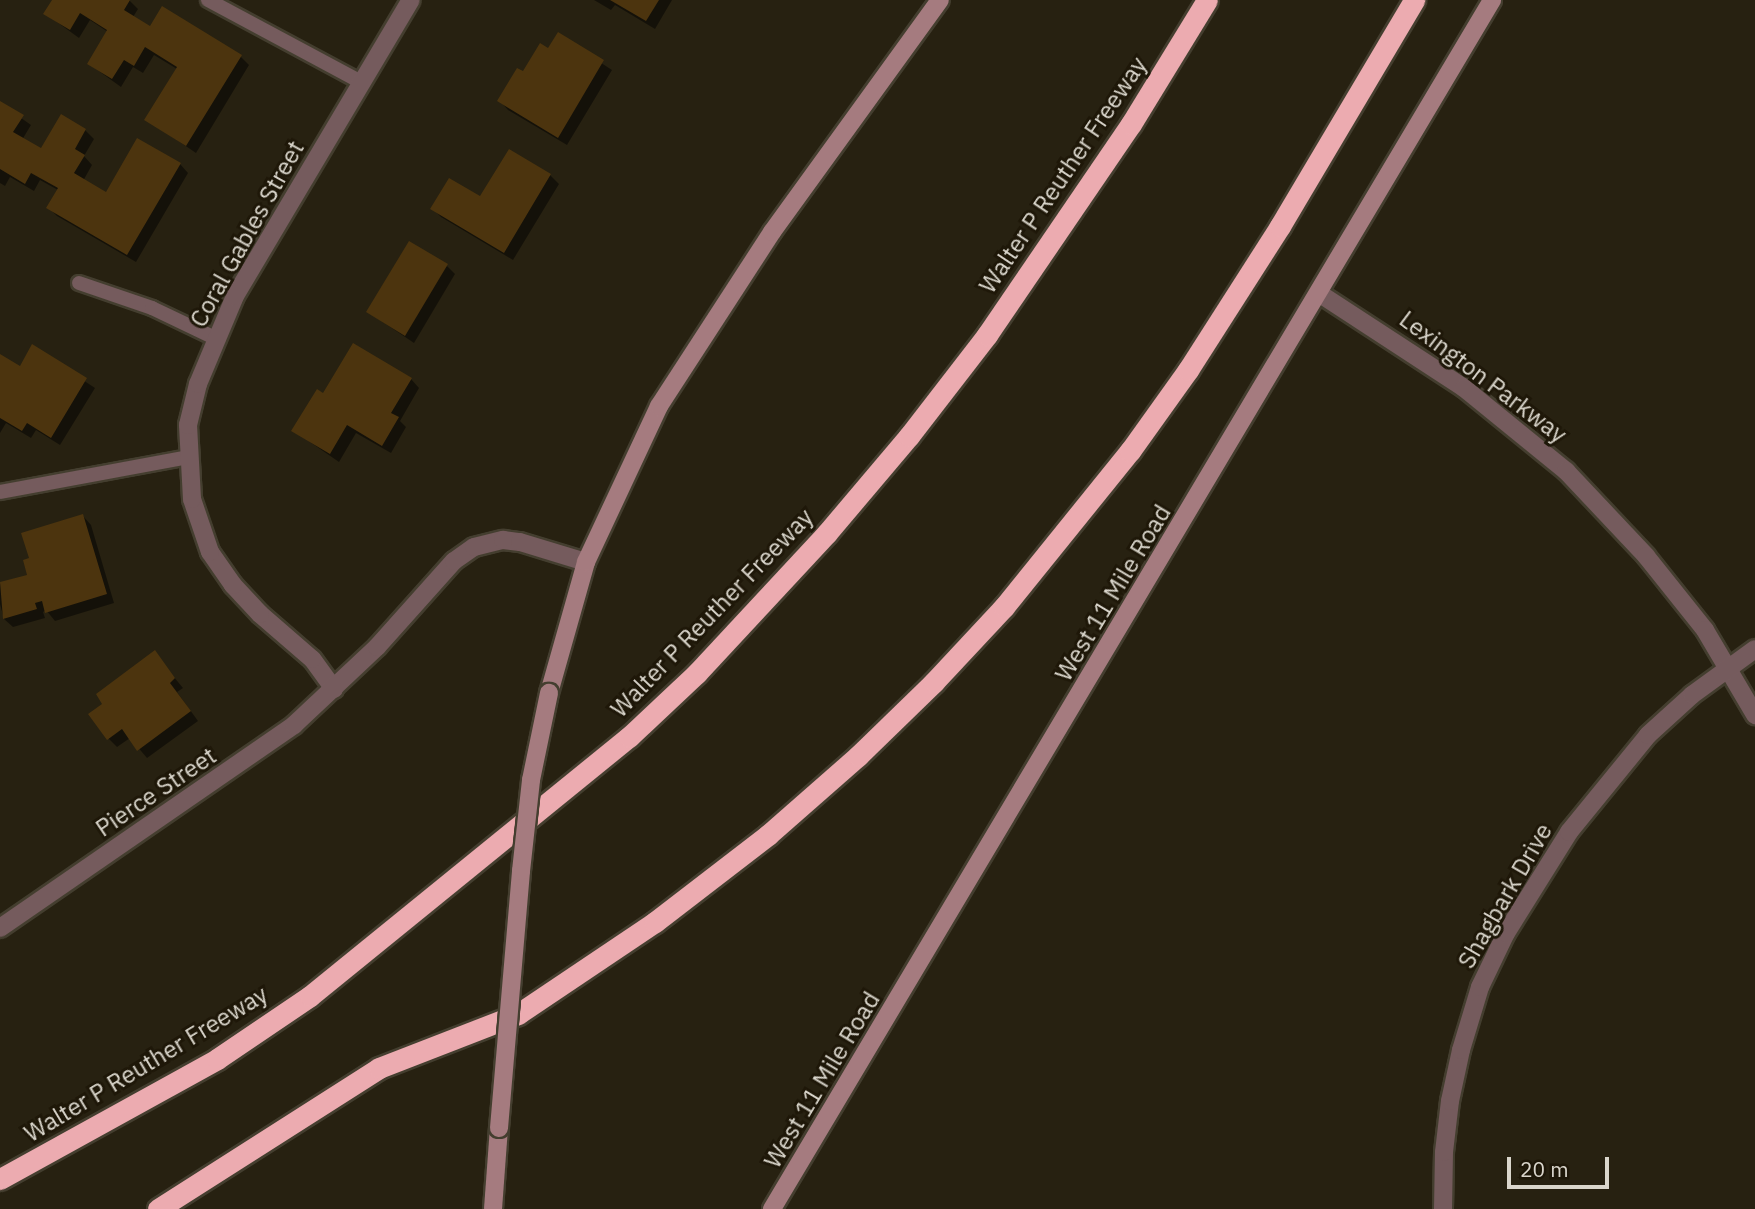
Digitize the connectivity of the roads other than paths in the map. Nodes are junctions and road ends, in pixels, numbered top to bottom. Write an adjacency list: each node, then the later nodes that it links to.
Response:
1 (208, 0): 7 (lane)
2 (411, 0): 7 (street, Coral Gables Street)
3 (940, 0): 13 (main road)
4 (1208, 0): 20 (highway, Walter P Reuther Freeway)
5 (1414, 0): 21 (highway)
6 (1492, 0): 9 (main road, West 11 Mile Road)
7 (361, 82): 10 (street, Coral Gables Street)
8 (79, 283): 10 (lane)
9 (1320, 294): 15 (street, Lexington Parkway); 24 (main road, West 11 Mile Road)
10 (215, 338): 11 (street, Coral Gables Street)
11 (188, 457): 12 (lane); 16 (street, Coral Gables Street)
12 (0, 492)
13 (586, 562): 16 (street); 19 (main road, bridge)
14 (1755, 649): 15 (street, Shagbark Drive)
15 (1728, 667): 17 (street, Lexington Parkway); 25 (street, Shagbark Drive)
16 (334, 689): 18 (street, Pierce Street)
17 (1755, 715)
18 (0, 928)
19 (497, 1153): 22 (main road); 23 (main road)
20 (0, 1179)
21 (158, 1209)
22 (493, 1209)
23 (503, 1209)
24 (772, 1209)
25 (1443, 1209)

